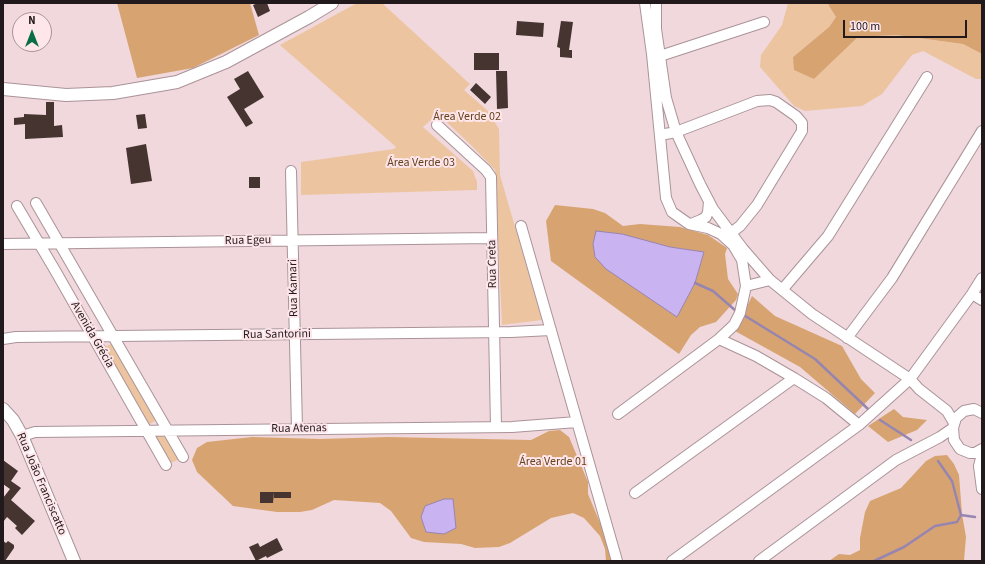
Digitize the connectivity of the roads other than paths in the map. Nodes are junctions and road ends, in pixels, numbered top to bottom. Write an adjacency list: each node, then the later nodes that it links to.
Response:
1 (332, 3): 7 (street)
2 (645, 3): 11 (street)
3 (656, 3): 5 (street)
4 (764, 22): 5 (street)
5 (660, 56): 10 (street)
6 (927, 77): 27 (street)
7 (3, 89)
8 (437, 126): 19 (street, Rua Creta)
9 (982, 131): 36 (street)
10 (676, 132): 11 (street); 13 (street); 18 (street)
11 (660, 136): 16 (street)
12 (291, 170): 20 (street, Rua Kamari)
13 (709, 202): 16 (street); 18 (street)
14 (36, 203): 21 (street, Avenida Grécia)
15 (17, 206): 23 (street, Avenida Grécia)
16 (691, 224): 26 (street)
17 (521, 226): 31 (street)
18 (731, 233): 25 (street)
19 (492, 238): 20 (street, Rua Egeu); 32 (street, Rua Creta)
20 (292, 241): 21 (street, Rua Egeu); 33 (street, Rua Kamari)
21 (60, 243): 23 (street, Rua Egeu); 35 (street, Avenida Grécia)
22 (3, 244): 23 (street, Rua Egeu)
23 (39, 244): 34 (street, Avenida Grécia)
24 (982, 278): 28 (street)
25 (770, 280): 26 (street); 27 (street)
26 (746, 286): 30 (street)
27 (782, 290): 36 (street)
28 (972, 294): 29 (street); 41 (street)
29 (982, 300)
30 (732, 327): 38 (street); 39 (street)
31 (551, 330): 32 (street, Rua Santorini); 47 (street)
32 (494, 333): 33 (street, Rua Santorini); 50 (street, Rua Creta)
33 (295, 334): 35 (street, Rua Santorini); 51 (street, Rua Kamari)
34 (92, 336): 35 (street, Rua Santorini); 37 (street, Rua Santorini); 52 (street, Avenida Grécia)
35 (114, 336): 53 (street, Avenida Grécia)
36 (847, 338): 41 (street)
37 (3, 339)
38 (719, 339): 39 (street); 46 (street)
39 (735, 346): 40 (street)
40 (794, 378): 48 (street); 64 (street)
41 (910, 379): 43 (street); 48 (street)
42 (3, 409): 54 (street, Rua João Franciscatto)
43 (947, 411): 44 (street); 49 (street)
44 (964, 411): 45 (street); 49 (street)
45 (982, 413)
46 (618, 414)
47 (577, 422): 50 (street, Rua Atenas); 66 (street)
48 (859, 425): 67 (street)
49 (953, 426): 55 (street); 56 (street)
50 (496, 427): 51 (street, Rua Atenas)
51 (297, 429): 53 (street, Rua Atenas)
52 (146, 430): 53 (street, Rua Atenas); 54 (street, Rua Atenas); 61 (street, Avenida Grécia)
53 (167, 430): 60 (street, Avenida Grécia)
54 (22, 436): 65 (street, Rua João Franciscatto)
55 (940, 437): 56 (street); 68 (street)
56 (954, 440): 58 (street)
57 (982, 449): 58 (street)
58 (965, 451): 62 (street)
59 (982, 454): 62 (street)
60 (183, 457)
61 (166, 465)
62 (979, 466): 63 (street)
63 (982, 489)
64 (635, 493)
65 (74, 561)
66 (617, 561)
67 (672, 561)
68 (759, 561)

